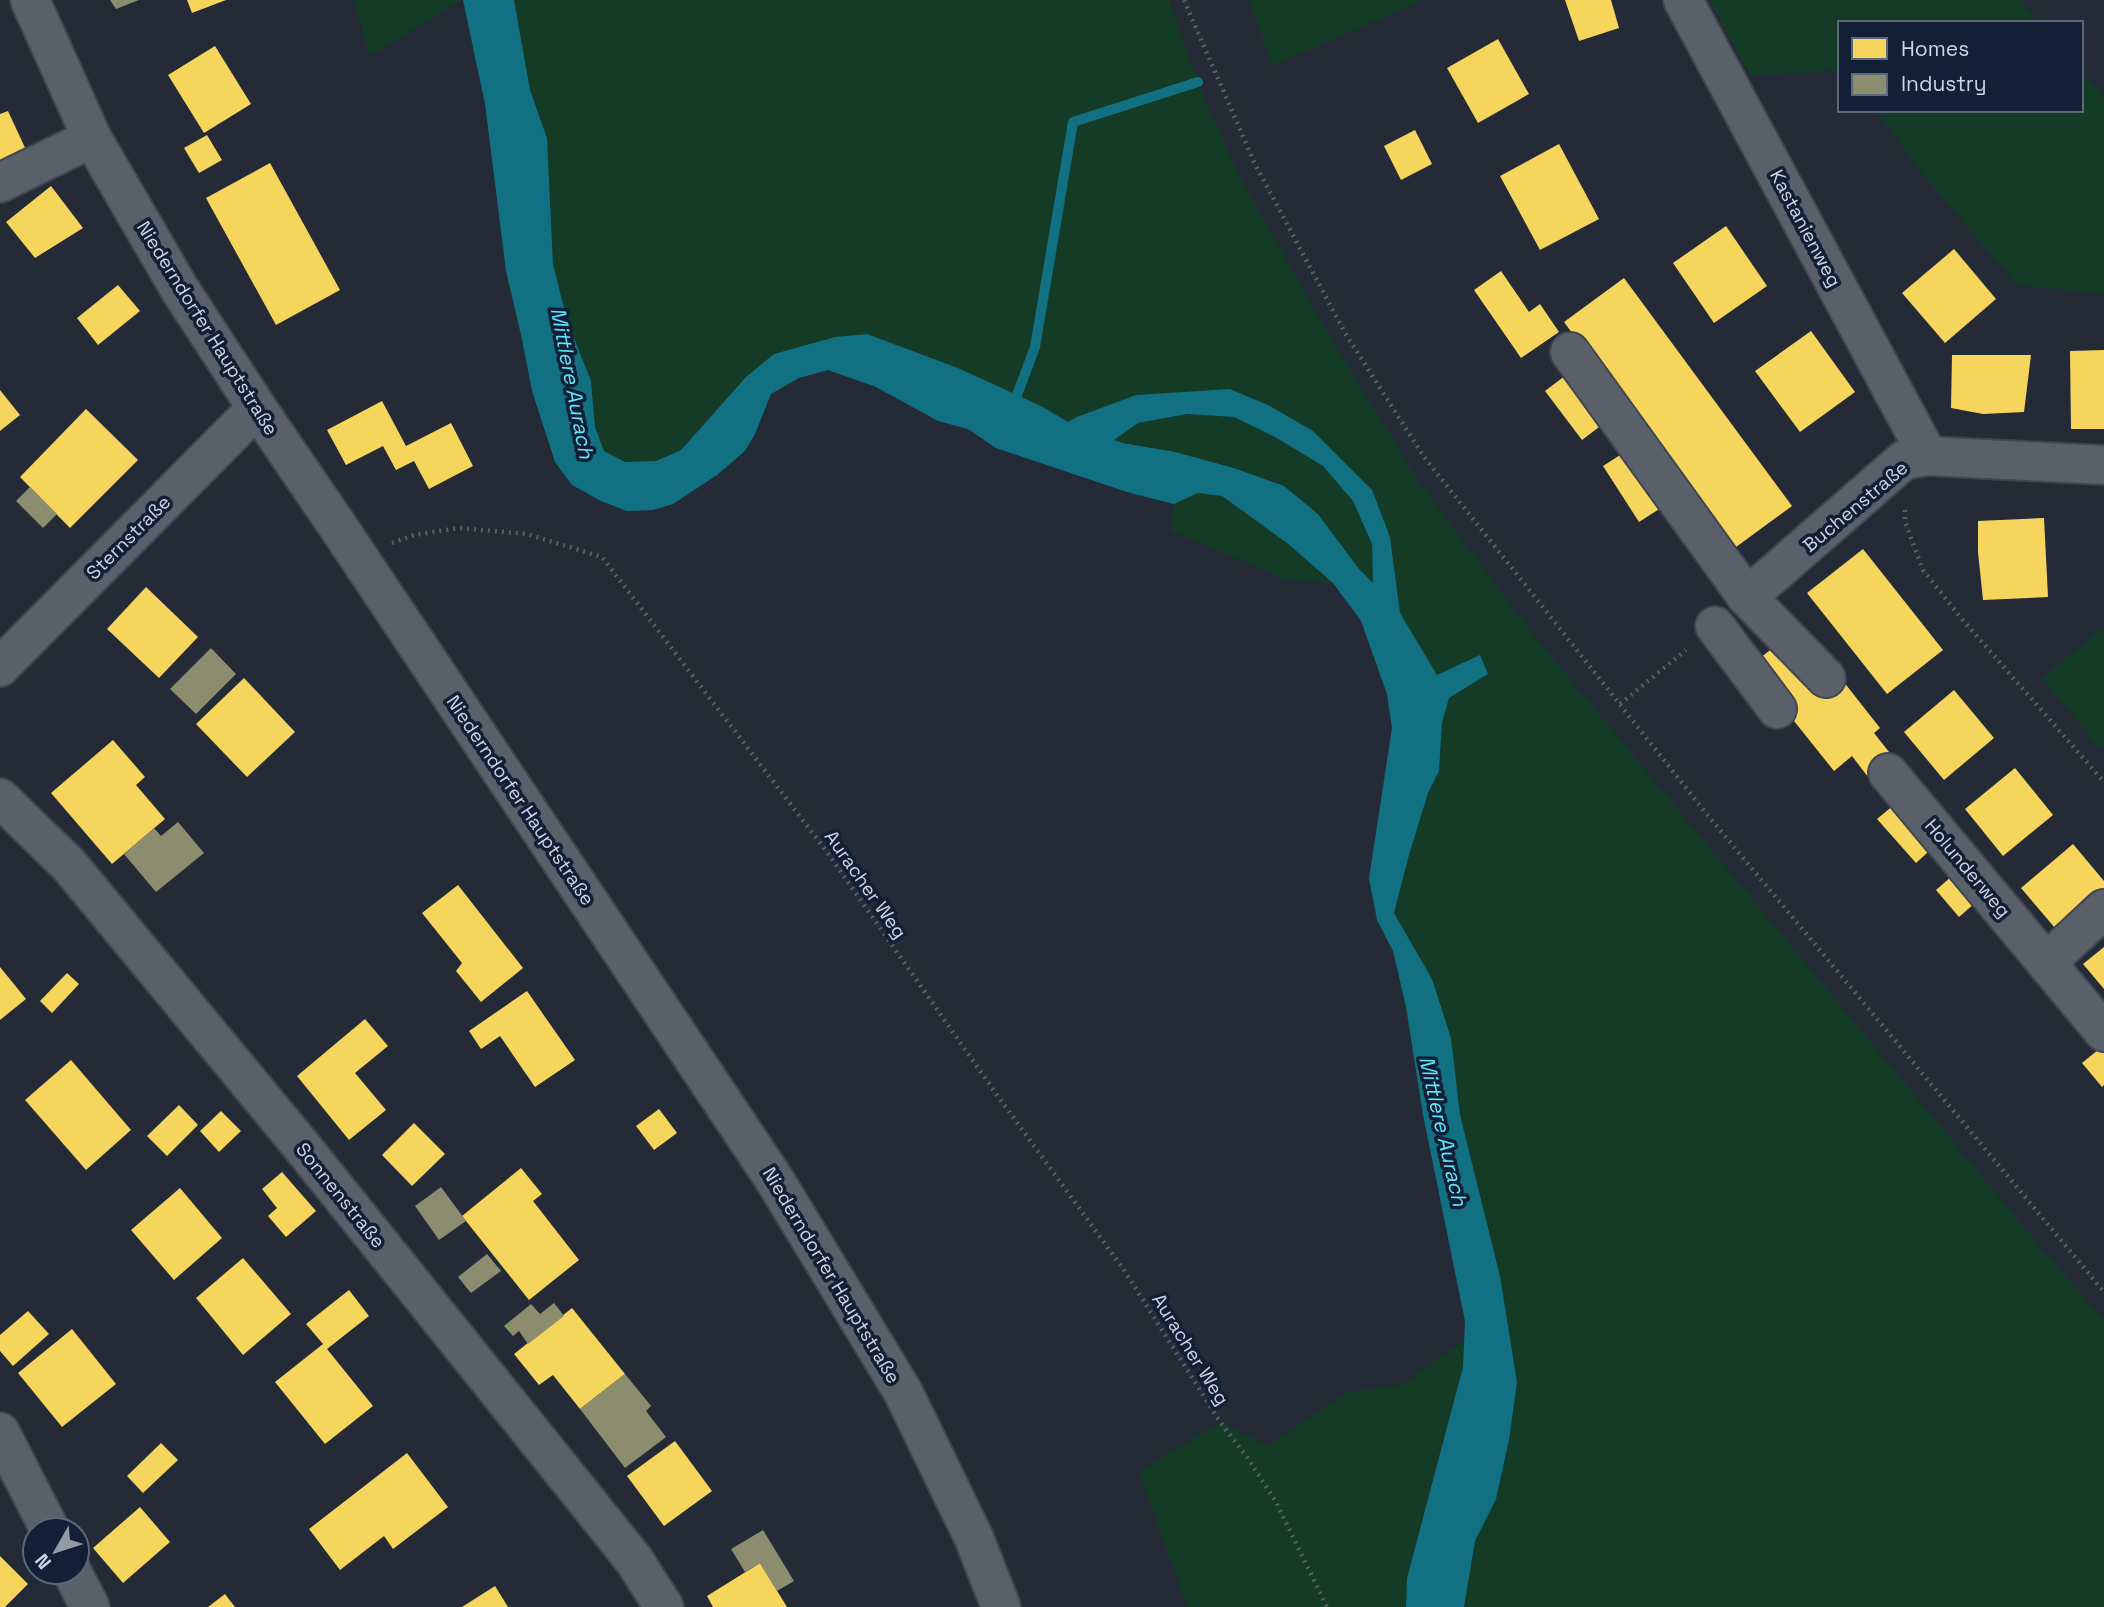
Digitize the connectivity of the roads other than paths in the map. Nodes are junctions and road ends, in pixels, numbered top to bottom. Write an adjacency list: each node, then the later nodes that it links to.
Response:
1 (30, 0): 3 (street, Niederndorfer Hauptstraße)
2 (1683, 0): 7 (street, Kastanienweg)
3 (92, 138): 4 (street); 6 (street, Niederndorfer Hauptstraße)
4 (0, 183)
5 (1570, 352): 9 (street)
6 (257, 408): 11 (street, Sternstraße); 24 (street, Niederndorfer Hauptstraße)
7 (1916, 458): 8 (street, Buchenstraße); 9 (street, Buchenstraße)
8 (2104, 465)
9 (1747, 597): 12 (street)
10 (1715, 626): 13 (street)
11 (0, 667)
12 (1826, 678)
13 (1777, 709)
14 (1888, 773): 17 (street, Holunderweg)
15 (0, 798): 23 (street, Sonnenstraße)
16 (2104, 909): 17 (street)
17 (2047, 962): 18 (street, Holunderweg)
18 (2104, 1032)
19 (0, 1432): 20 (street)
20 (43, 1516)
21 (79, 1586): 22 (street)
22 (90, 1607)
23 (664, 1607)
24 (1001, 1607)

